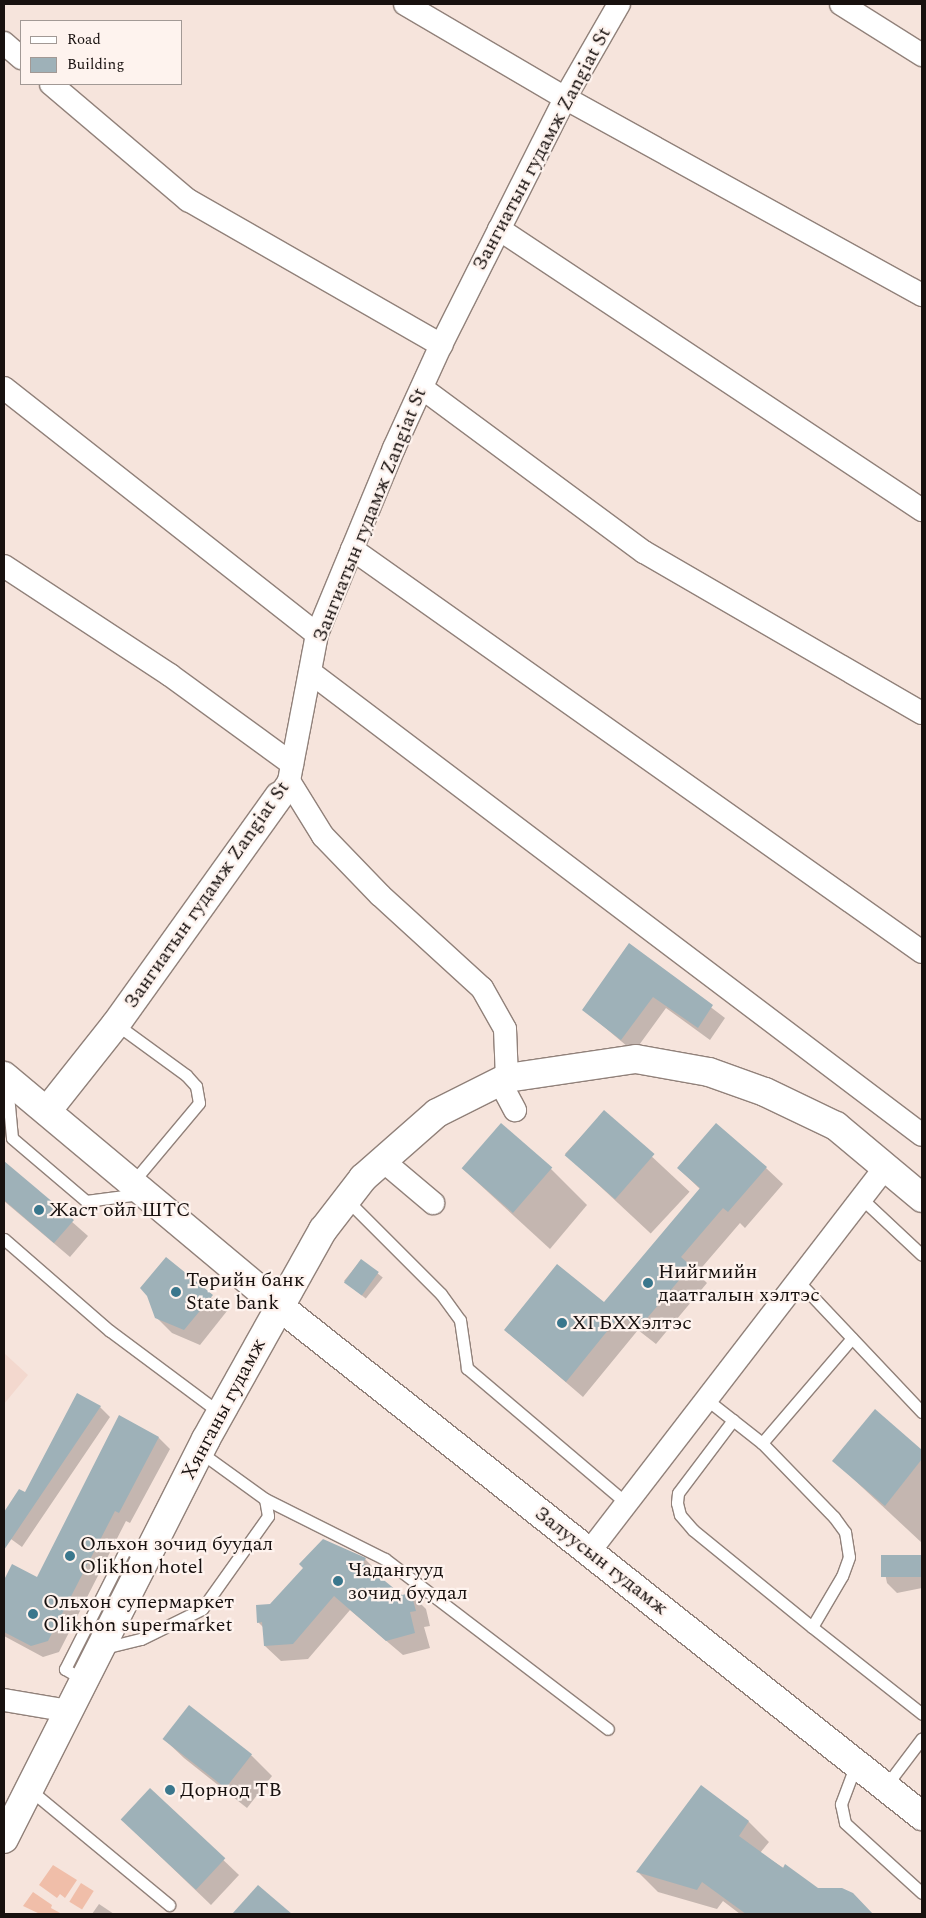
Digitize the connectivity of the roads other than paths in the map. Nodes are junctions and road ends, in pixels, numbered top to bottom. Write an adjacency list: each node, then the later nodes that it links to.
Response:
1 (405, 4): 8 (street)
2 (619, 4): 8 (street, Зангиатын гудамж Zangiat St)
3 (841, 4): 5 (street)
4 (4, 43): 6 (street)
5 (922, 55)
6 (20, 57)
7 (53, 85): 11 (street)
8 (564, 98): 9 (street, Зангиатын гудамж Zangiat St); 10 (street)
9 (499, 230): 11 (street, Зангиатын гудамж Zangiat St); 14 (street)
10 (922, 295)
11 (441, 345): 13 (street, Зангиатын гудамж Zangiat St)
12 (4, 388): 17 (street)
13 (422, 388): 15 (street, Зангиатын гудамж Zangiat St); 19 (street)
14 (922, 510)
15 (352, 549): 17 (street, Зангиатын гудамж Zangiat St); 21 (street)
16 (4, 566): 20 (street)
17 (317, 634): 18 (street, Зангиатын гудамж Zangiat St)
18 (310, 672): 20 (street, Зангиатын гудамж Zangiat St); 27 (street)
19 (922, 713)
20 (287, 780): 22 (main road, Зангиатын гудамж Zangiat St); 24 (street)
21 (922, 952)
22 (116, 1024): 26 (main road, Зангиатын гудамж Zangiat St); 30 (lane)
23 (5, 1078): 26 (main road, Залуусын гудамж); 30 (lane)
24 (503, 1080): 25 (street); 28 (main road, Хянганы гудамж); 29 (main road, Хянганы гудамж)
25 (515, 1110)
26 (47, 1111): 30 (main road, Залуусын гудамж)
27 (922, 1135)
28 (382, 1160): 33 (main road, Хянганы гудамж); 34 (street)
29 (885, 1167): 31 (street); 32 (main road, Хянганы гудамж)
30 (138, 1188): 38 (main road, Залуусын гудамж)
31 (861, 1198): 36 (lane); 37 (street)
32 (922, 1198)
33 (346, 1199): 38 (main road, Хянганы гудамж); 47 (lane)
34 (433, 1203)
35 (4, 1239): 42 (lane)
36 (922, 1255)
37 (797, 1280): 39 (lane); 40 (street)
38 (279, 1306): 42 (main road, Хянганы гудамж); 48 (main road, Залуусын гудамж)
39 (852, 1338): 41 (lane); 44 (lane)
40 (706, 1399): 43 (lane); 47 (street)
41 (922, 1412)
42 (220, 1413): 45 (main road, Хянганы гудамж)
43 (733, 1420): 44 (lane); 50 (lane)
44 (762, 1443): 50 (lane)
45 (200, 1452): 46 (lane); 49 (main road, Хянганы гудамж)
46 (265, 1499): 51 (lane); 56 (lane)
47 (626, 1503): 48 (street)
48 (589, 1552): 58 (main road, Залуусын гудамж)
49 (146, 1558): 51 (main road, Хянганы гудамж); 52 (lane)
50 (812, 1627): 55 (lane)
51 (100, 1650): 52 (main road, Хянганы гудамж)
52 (84, 1680): 54 (main road, Хянганы гудамж)
53 (4, 1700): 54 (street)
54 (69, 1711): 60 (main road, Хянганы гудамж)
55 (922, 1714)
56 (608, 1728)
57 (922, 1738): 59 (lane)
58 (856, 1764): 59 (main road, Залуусын гудамж); 63 (lane)
59 (885, 1787): 61 (main road, Залуусын гудамж)
60 (29, 1789): 62 (main road, Хянганы гудамж); 64 (lane)
61 (922, 1816)
62 (4, 1838)
63 (922, 1893)
64 (169, 1905)

